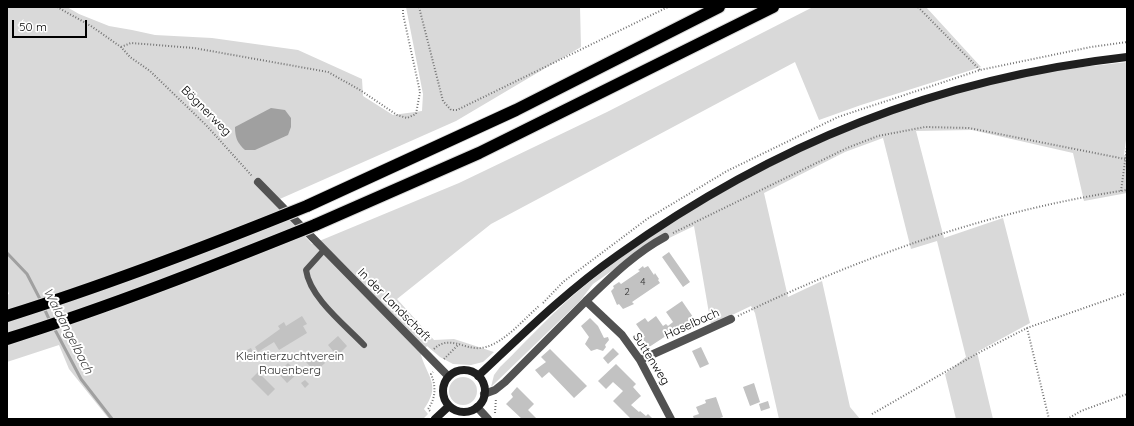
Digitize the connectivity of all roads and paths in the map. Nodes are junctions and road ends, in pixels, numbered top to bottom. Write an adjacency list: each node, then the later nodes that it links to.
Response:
1 (57, 7): 8 (path, Bögnerweg)
2 (403, 7): 8 (path)
3 (419, 7): 4 (path)
4 (668, 7)
5 (719, 7): 20 (highway, bridge)
6 (773, 7): 23 (highway, bridge)
7 (918, 7): 10 (path)
8 (120, 47): 13 (path, Bögnerweg)
9 (1127, 57): 29 (street)
10 (980, 70)
11 (1127, 147): 12 (path)
12 (1125, 159): 15 (path); 16 (path)
13 (258, 182): 17 (street)
14 (1127, 190): 15 (path)
15 (1120, 191): 21 (path)
16 (664, 238): 19 (street)
17 (324, 250): 24 (lane); 25 (street, In der Landschaft)
18 (1127, 293): 22 (path)
19 (586, 301): 26 (street, Suttenweg); 30 (street)
20 (7, 316)
21 (731, 319): 26 (street, Haselbach)
22 (1027, 328): 35 (path); 39 (path)
23 (7, 339)
24 (364, 345)
25 (427, 355): 27 (street, In der Landschaft); 27 (path)
26 (640, 360): 38 (street, Suttenweg)
27 (438, 366): 28 (street, In der Landschaft); 36 (path)
28 (448, 376): 29 (street); 33 (street)
29 (478, 376): 31 (street)
30 (495, 390): 31 (street); 37 (path)
31 (484, 394): 34 (street)
32 (1127, 394): 40 (path)
33 (449, 406): 34 (street); 36 (street)
34 (477, 407): 37 (street)
35 (872, 414)
36 (436, 419)
37 (488, 419)
38 (671, 419)
39 (1049, 419)
40 (1067, 419)

